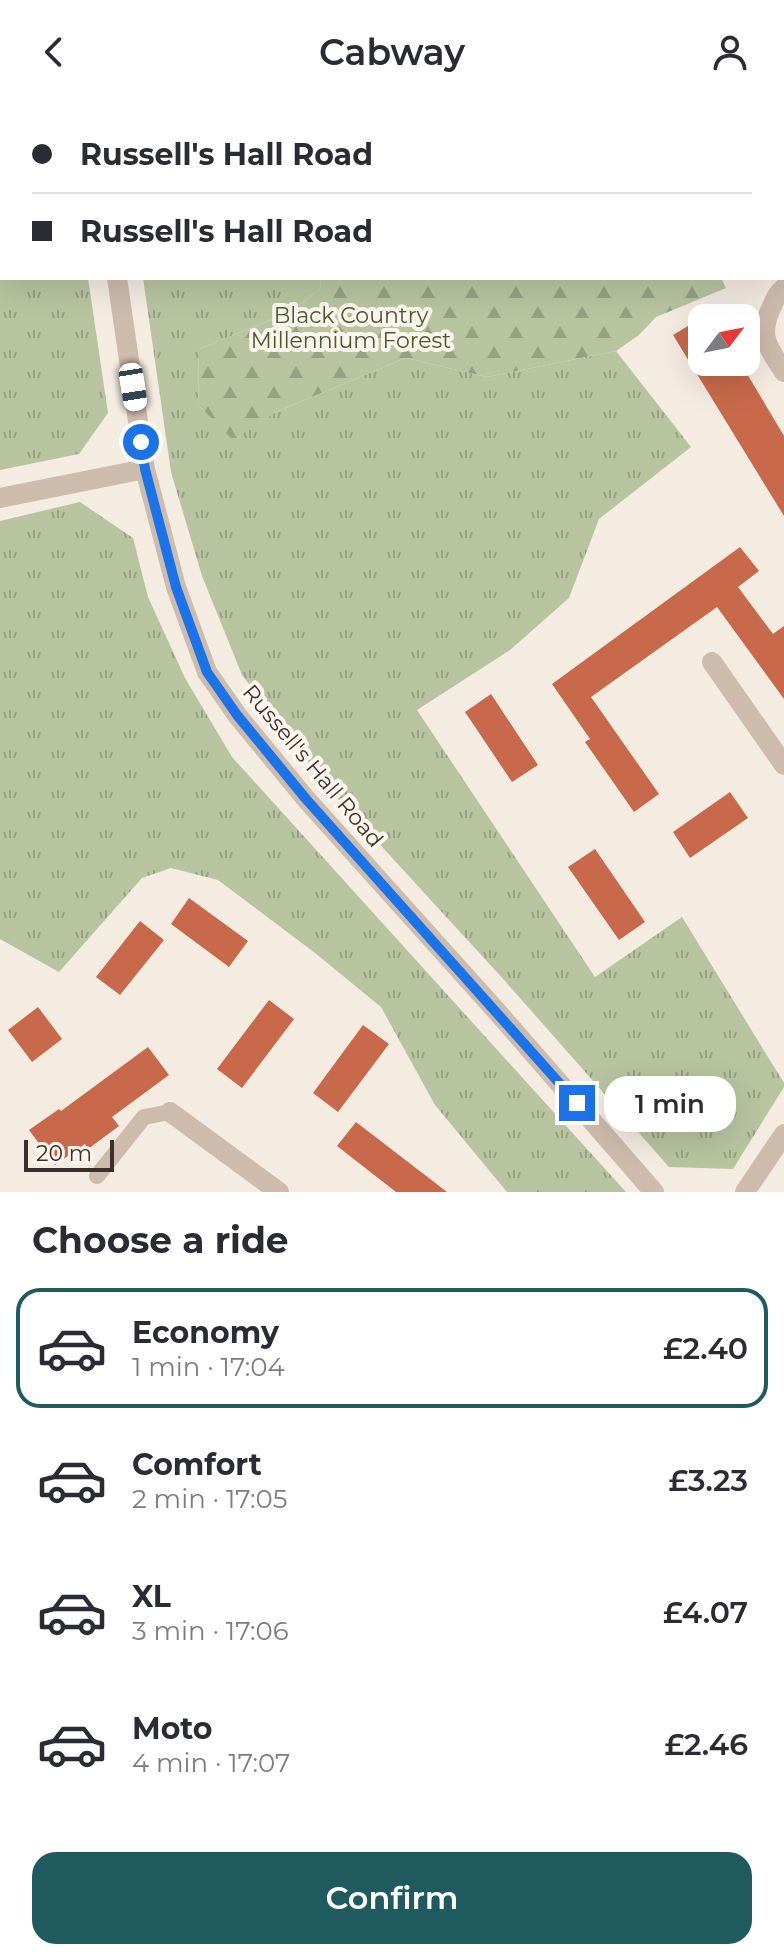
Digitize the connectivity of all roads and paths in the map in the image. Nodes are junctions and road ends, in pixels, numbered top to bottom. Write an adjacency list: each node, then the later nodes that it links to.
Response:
1 (117, 280): 4 (street, Russell's Hall Road)
2 (782, 289): 3 (street)
3 (784, 372)
4 (145, 469): 5 (street); 12 (street, Russell's Hall Road)
5 (0, 498)
6 (712, 662): 7 (street)
7 (784, 765)
8 (170, 1112): 10 (lane); 11 (street)
9 (784, 1134): 13 (street)
10 (97, 1176)
11 (279, 1192)
12 (654, 1192)
13 (745, 1192)

